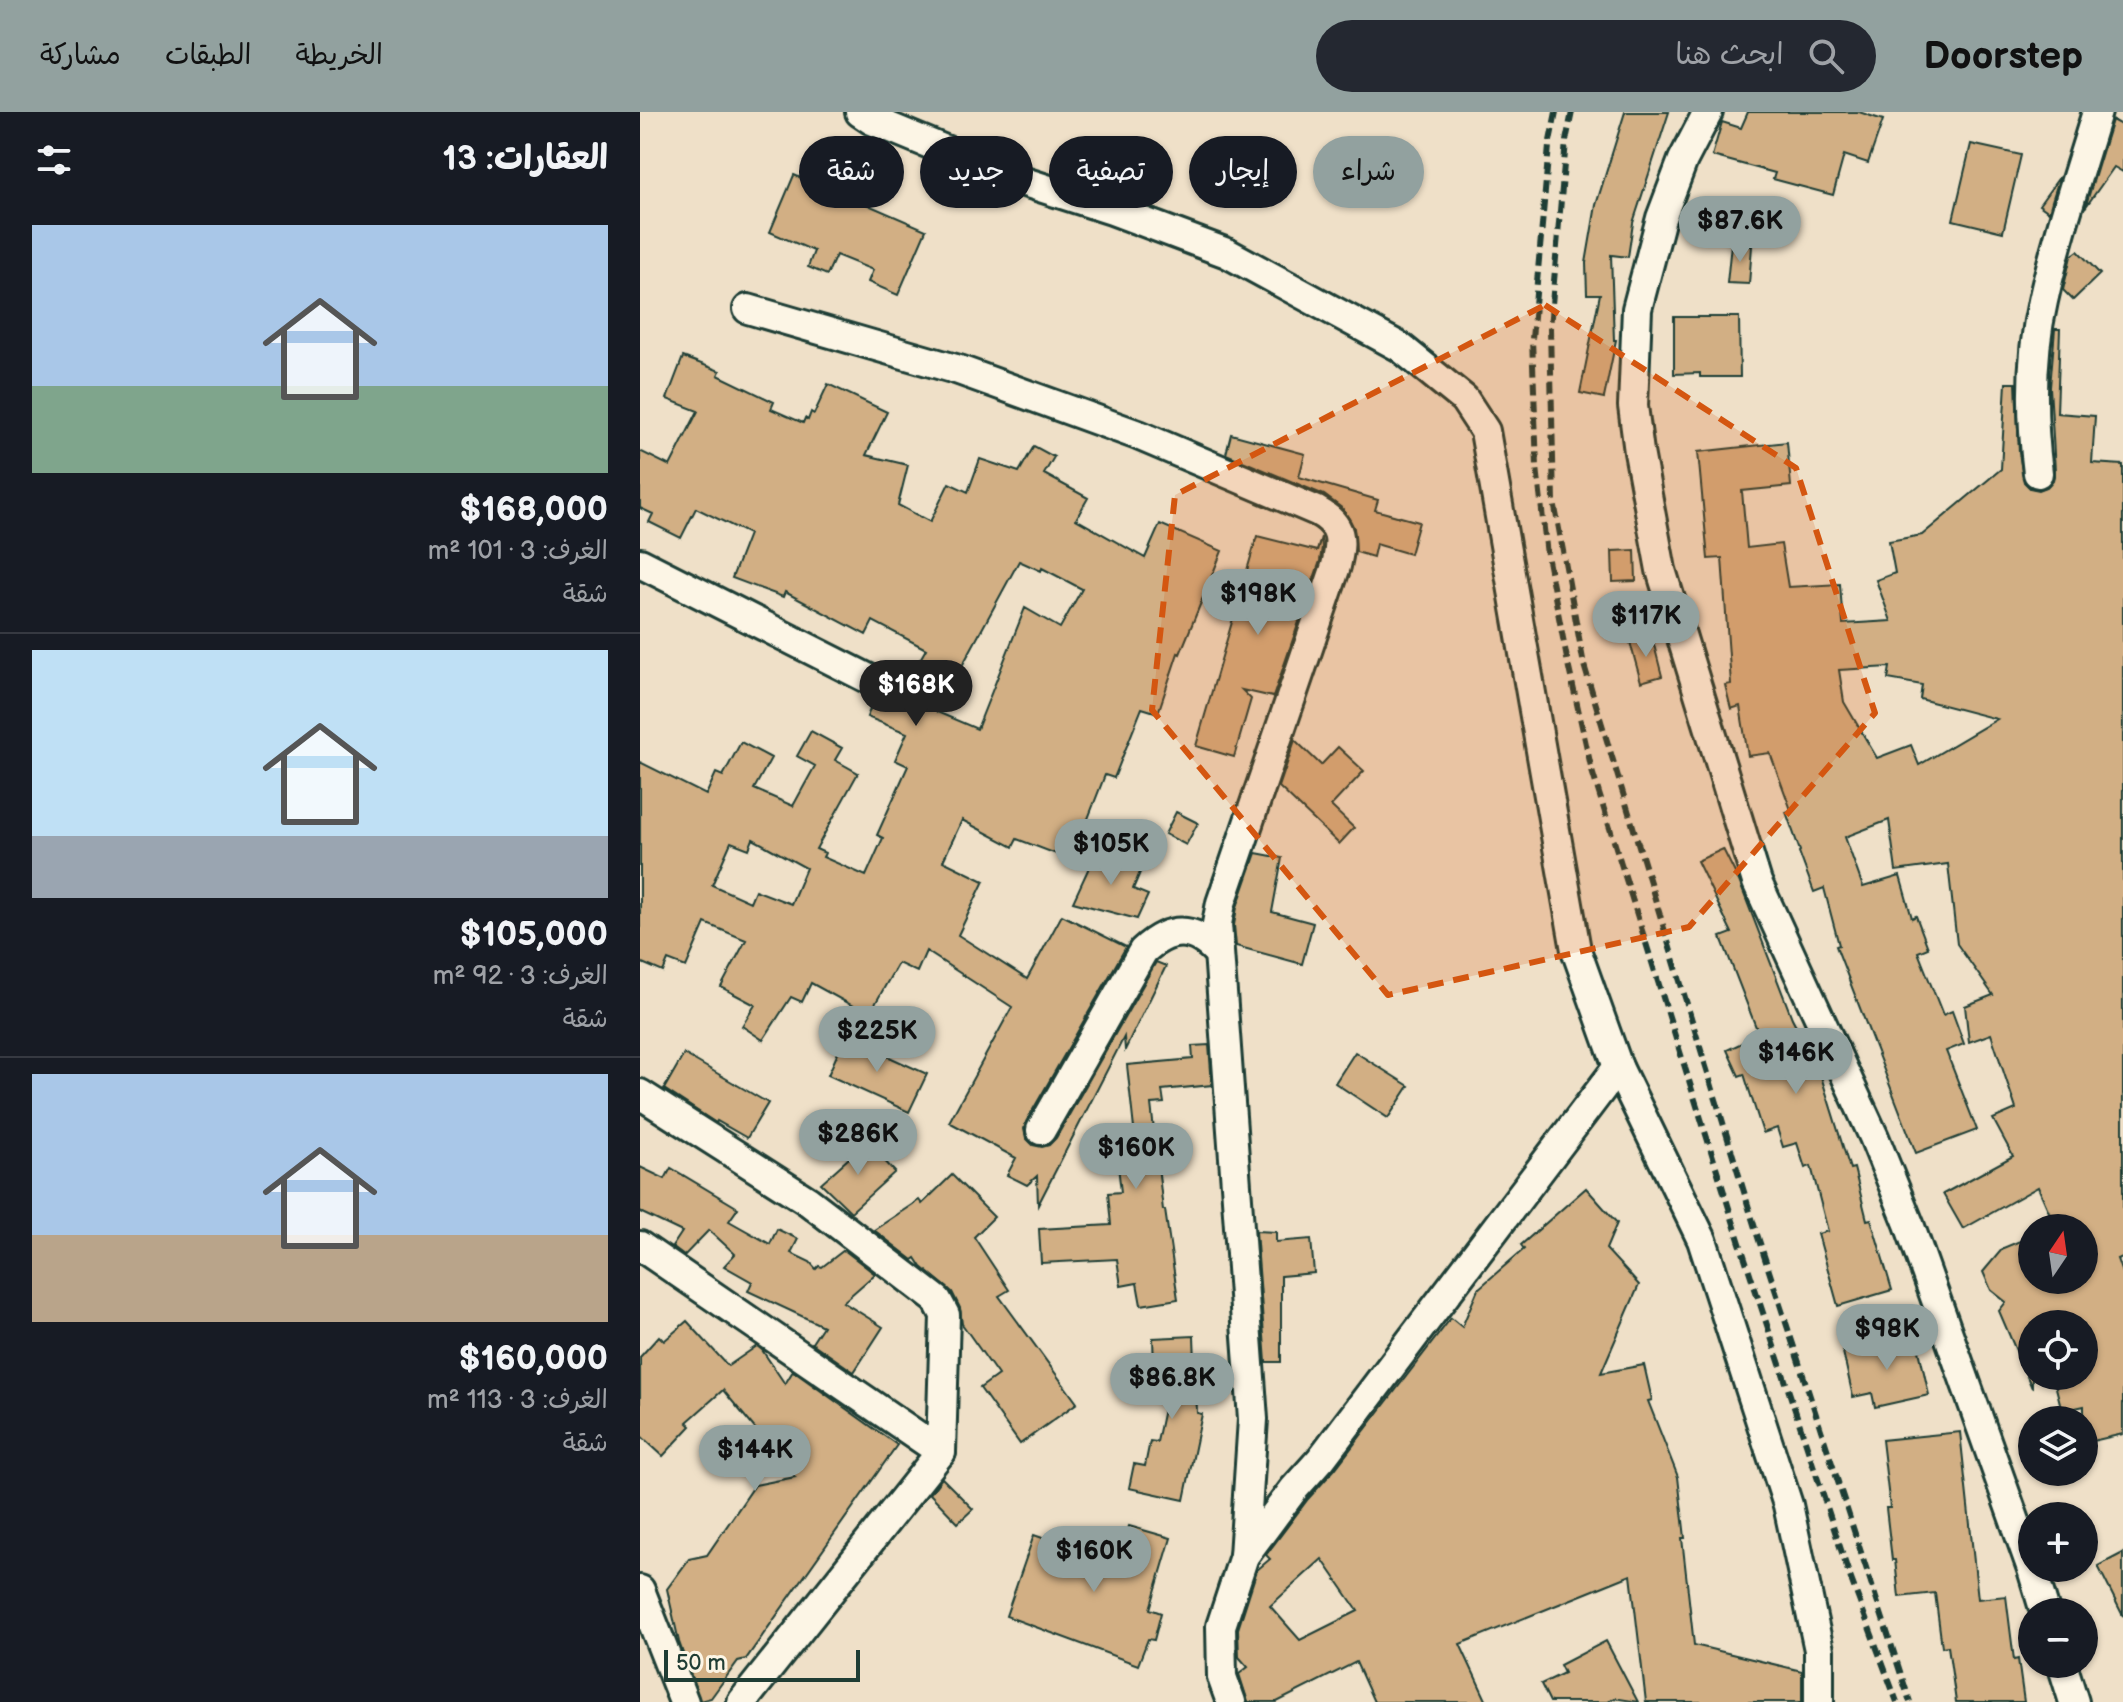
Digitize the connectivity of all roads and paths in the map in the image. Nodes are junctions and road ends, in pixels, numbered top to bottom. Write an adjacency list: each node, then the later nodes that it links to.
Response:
1 (860, 112): 9 (street)
2 (1708, 112): 16 (street)
3 (2097, 112): 5 (street)
4 (748, 309): 8 (street)
5 (2038, 473)
6 (640, 563): 7 (street)
7 (875, 682)
8 (1218, 953): 11 (street); 14 (street)
9 (1618, 1067): 14 (street); 21 (street)
10 (640, 1094): 13 (street)
11 (1041, 1130)
12 (640, 1246): 13 (street)
13 (941, 1452): 19 (street)
14 (1244, 1556): 20 (street)
15 (640, 1590): 18 (street)
16 (2041, 1598)
17 (2066, 1678): 22 (street)
18 (684, 1702)
19 (742, 1702)
20 (1231, 1702)
21 (1819, 1702)
22 (2074, 1702)

